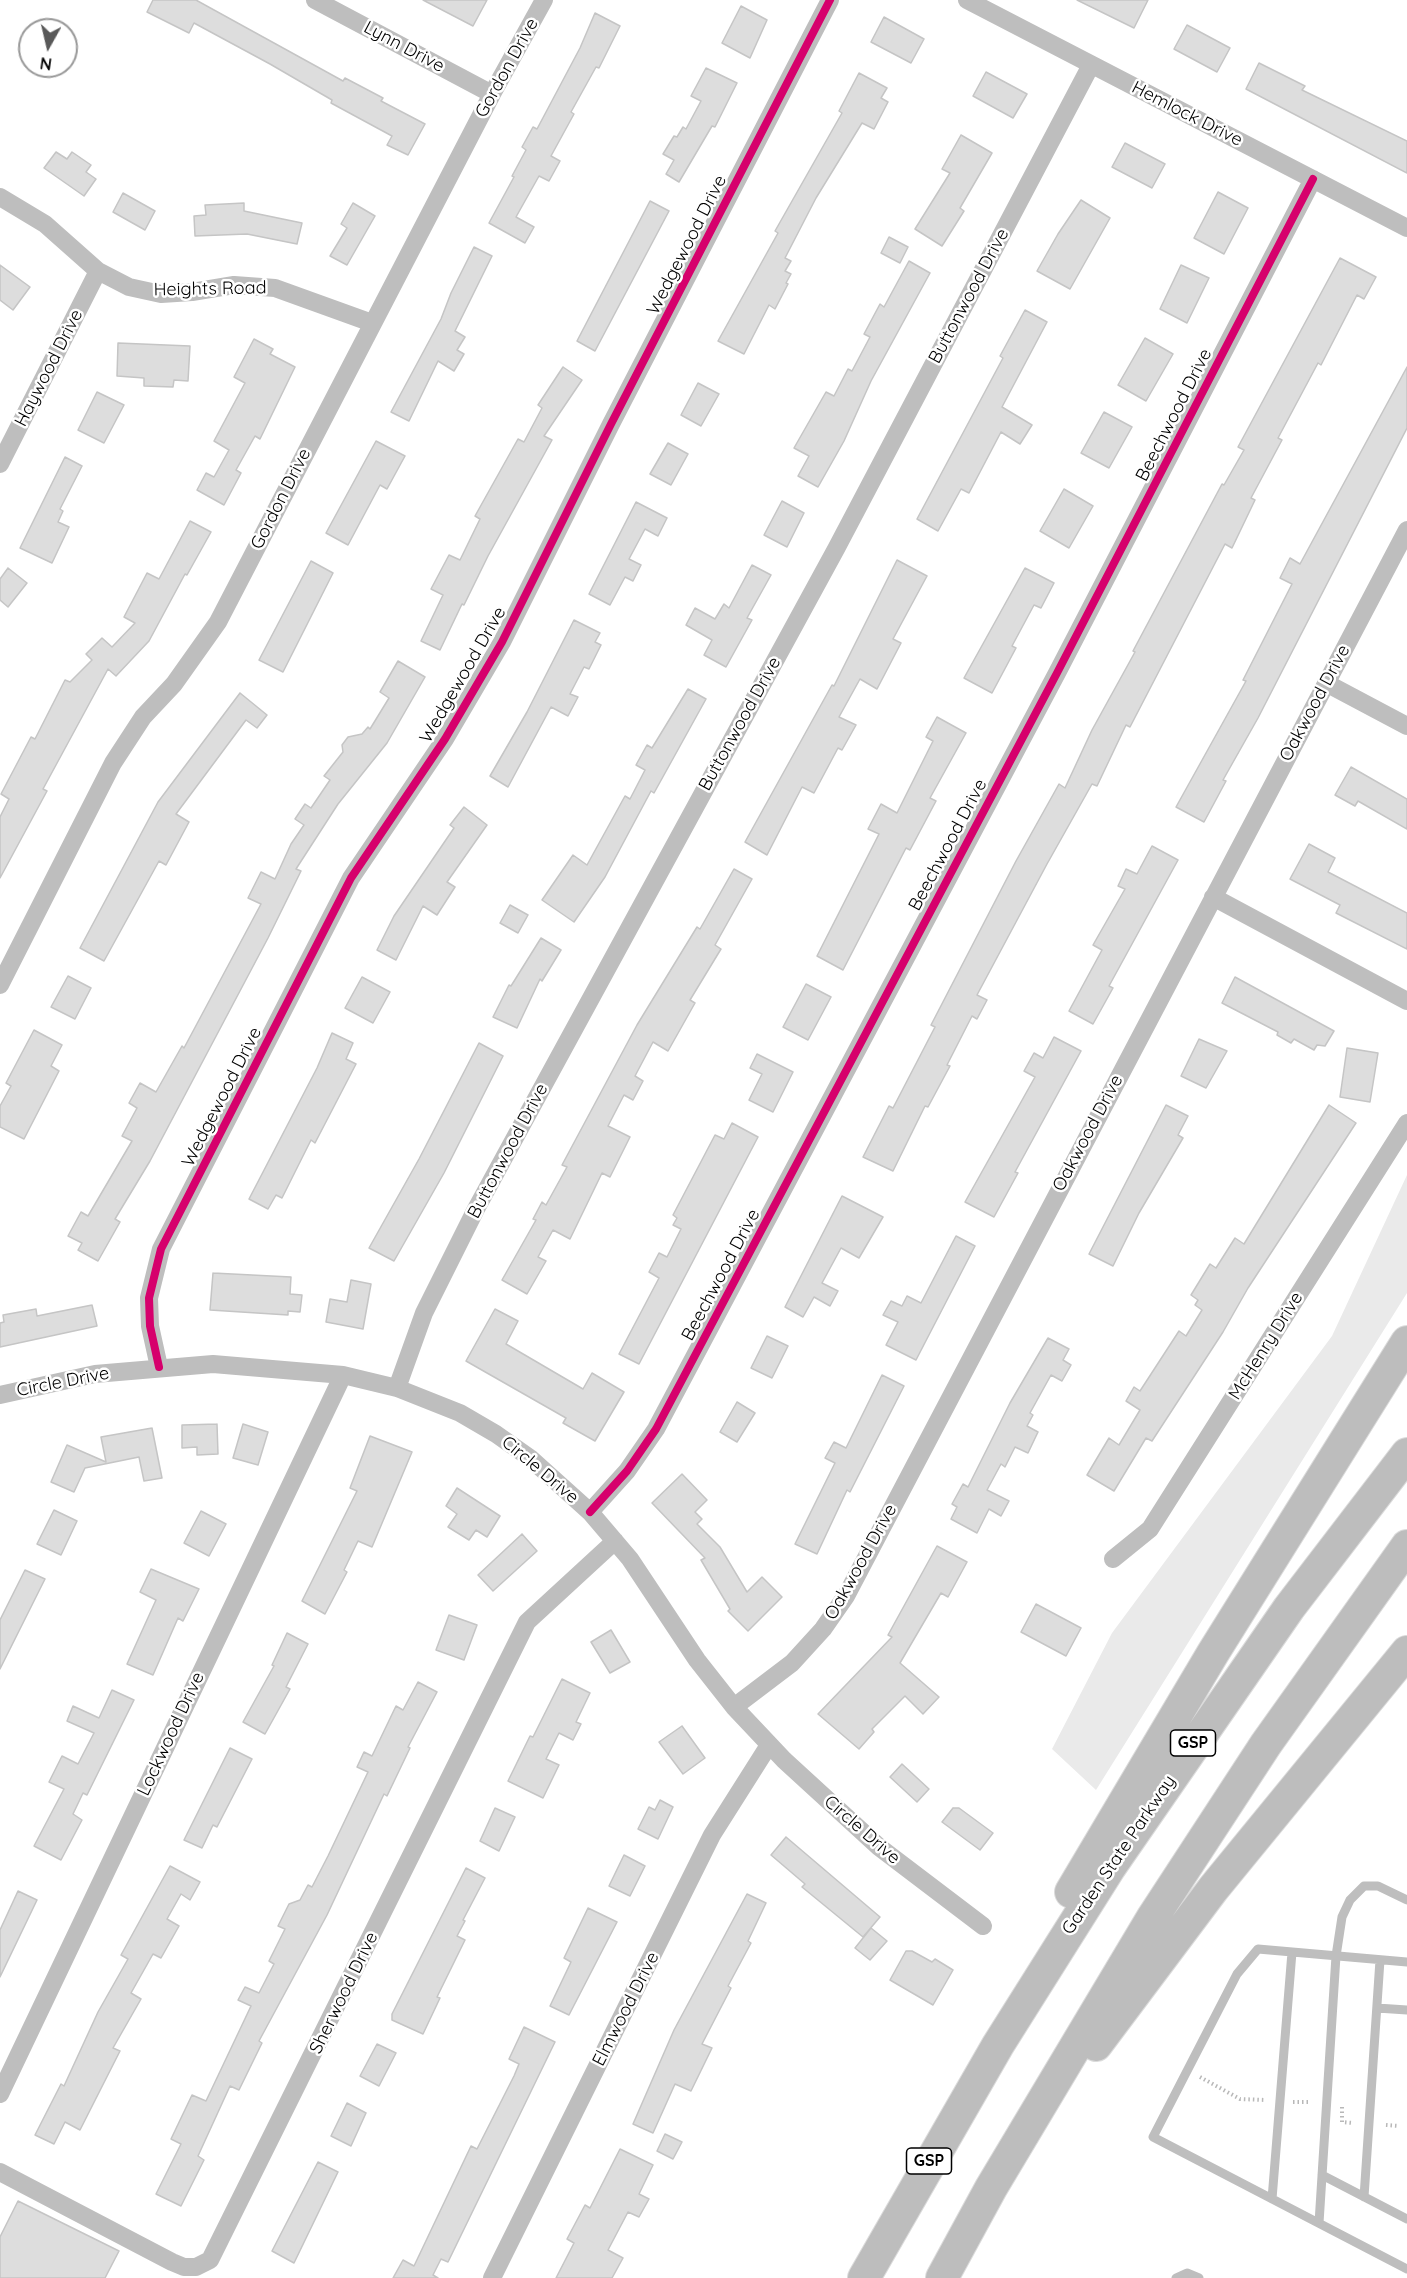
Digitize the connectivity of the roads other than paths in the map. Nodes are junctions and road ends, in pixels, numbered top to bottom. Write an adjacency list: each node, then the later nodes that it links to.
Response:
1 (315, 0): 6 (street, Lynn Drive)
2 (544, 0): 6 (street, Gordon Drive)
3 (830, 0): 21 (street, Wedgewood Drive)
4 (967, 0): 5 (street, Hemlock Drive)
5 (1091, 65): 7 (street, Hemlock Drive); 23 (street, Buttonwood Drive)
6 (492, 94): 11 (street, Gordon Drive)
7 (1313, 179): 9 (street, Hemlock Drive); 26 (street, Beechwood Drive)
8 (0, 197): 10 (street, Heights Road)
9 (1407, 228)
10 (98, 271): 11 (street, Heights Road); 12 (street, Haywood Drive)
11 (372, 323): 17 (street, Gordon Drive)
12 (0, 464)
13 (1407, 530): 14 (street, Oakwood Drive)
14 (1326, 683): 15 (street); 16 (street, Oakwood Drive)
15 (1407, 726)
16 (1213, 897): 18 (street); 31 (street, Oakwood Drive)
17 (0, 985)
18 (1407, 1001)
19 (1407, 1123): 29 (street, McHenry Drive)
20 (1407, 1342): 41 (highway)
21 (159, 1367): 22 (street, Circle Drive); 24 (street, Circle Drive)
22 (343, 1375): 23 (street, Circle Drive); 42 (street, Lockwood Drive)
23 (397, 1388): 26 (street, Circle Drive)
24 (0, 1395)
25 (1407, 1454): 41 (highway, Garden State Parkway / GSP)
26 (590, 1512): 27 (street, Circle Drive)
27 (615, 1541): 31 (street, Circle Drive); 51 (street, Sherwood Drive)
28 (1407, 1545): 45 (highway)
29 (1113, 1559)
30 (1407, 1652): 45 (highway)
31 (734, 1707): 32 (street, Circle Drive)
32 (769, 1745): 34 (street, Circle Drive); 52 (street, Elmwood Drive)
33 (1407, 1900): 36 (lane)
34 (984, 1926)
35 (1292, 1952): 36 (lane); 47 (lane); 47 (lane)
36 (1336, 1956): 37 (lane); 44 (lane)
37 (1380, 1960): 38 (lane); 39 (lane)
38 (1407, 1962)
39 (1377, 2008): 40 (lane); 46 (lane)
40 (1407, 2010)
41 (998, 2045): 53 (highway, Garden State Parkway / GSP)
42 (0, 2094)
43 (0, 2172): 51 (street, Sherwood Drive)
44 (1322, 2175): 46 (lane); 49 (lane)
45 (991, 2188): 54 (highway)
46 (1364, 2197): 48 (lane)
47 (1272, 2199): 49 (lane)
48 (1407, 2219)
49 (1319, 2223): 50 (lane)
50 (1407, 2269)
51 (202, 2271)
52 (492, 2278)
53 (864, 2278)
54 (942, 2278)
55 (1176, 2278): 56 (lane)
56 (1199, 2278)

